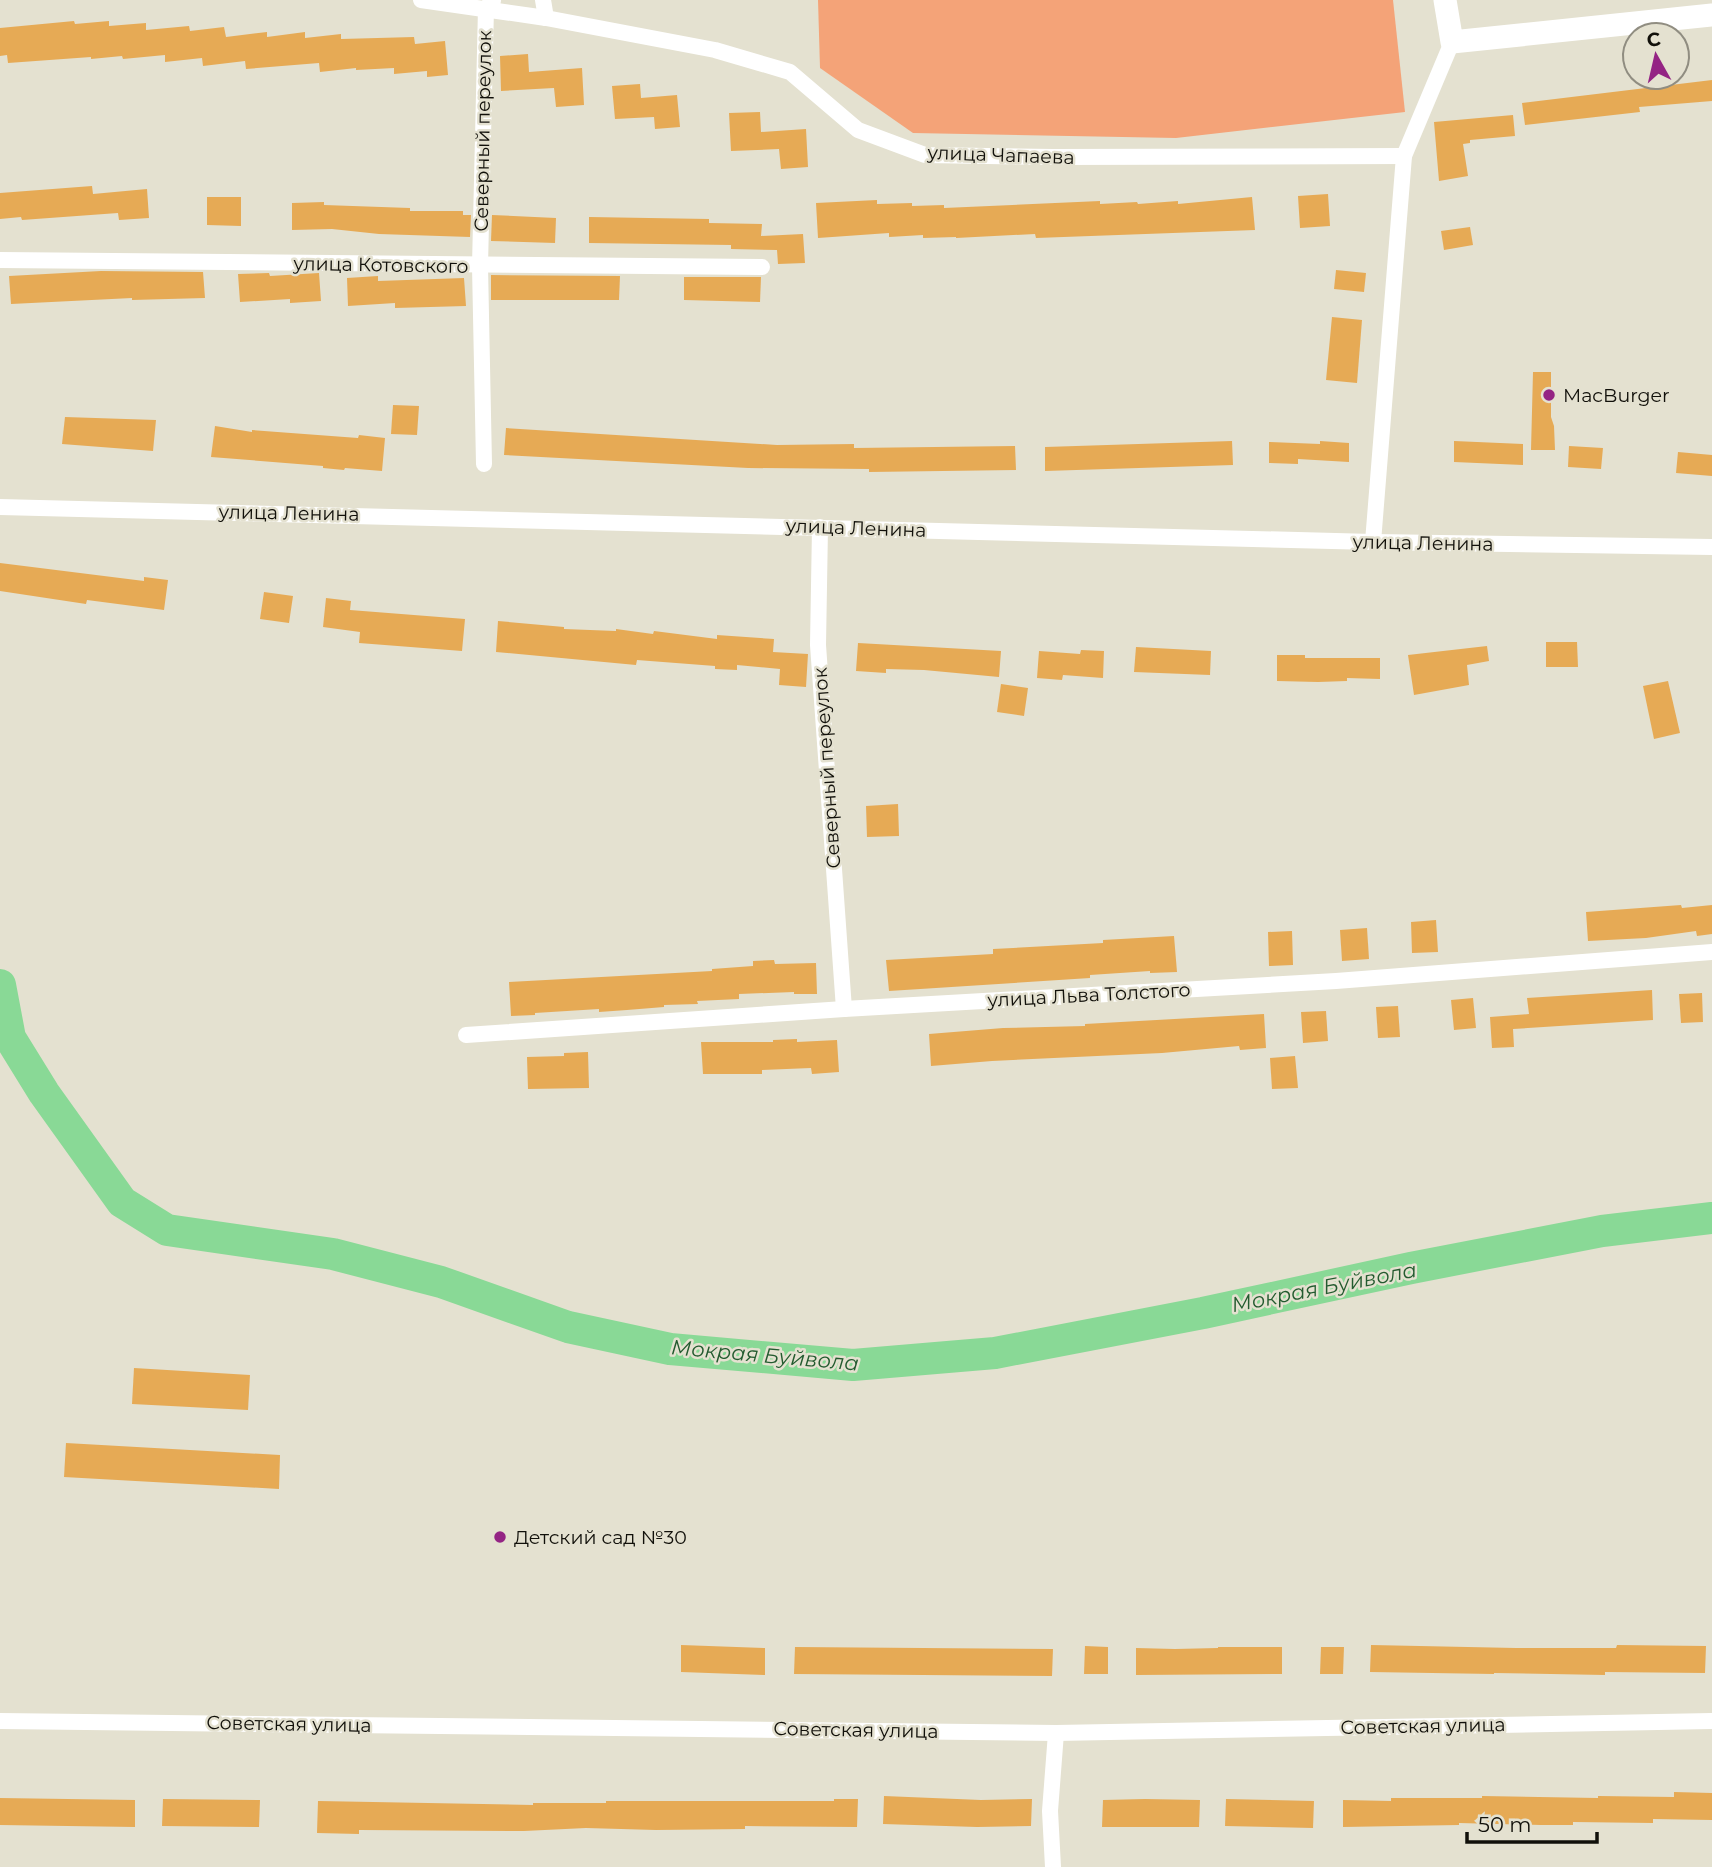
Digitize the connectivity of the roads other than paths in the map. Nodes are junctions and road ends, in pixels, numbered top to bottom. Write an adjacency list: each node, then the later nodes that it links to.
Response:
1 (421, 0): 4 (street, улица Чапаева)
2 (543, 0): 6 (street)
3 (1445, 0): 7 (main road)
4 (490, 4): 6 (street, улица Чапаева); 10 (street, Северный переулок)
5 (1712, 15): 7 (main road)
6 (546, 18): 8 (street, улица Чапаева)
7 (1452, 42): 8 (street)
8 (1404, 156): 15 (street)
9 (0, 260): 10 (street, улица Котовского)
10 (480, 266): 11 (street, улица Котовского); 12 (street, Северный переулок)
11 (762, 267)
12 (484, 464)
13 (0, 507): 14 (street, улица Ленина)
14 (820, 527): 15 (street, улица Ленина); 18 (street, Северный переулок)
15 (1373, 542): 16 (street, улица Ленина)
16 (1712, 547)
17 (1712, 952): 18 (street, улица Льва Толстого)
18 (844, 1009): 19 (street, улица Льва Толстого)
19 (466, 1035)
20 (0, 1721): 22 (street, Советская улица)
21 (1712, 1721): 22 (street, Советская улица)
22 (1056, 1732): 23 (street)
23 (1053, 1867)

